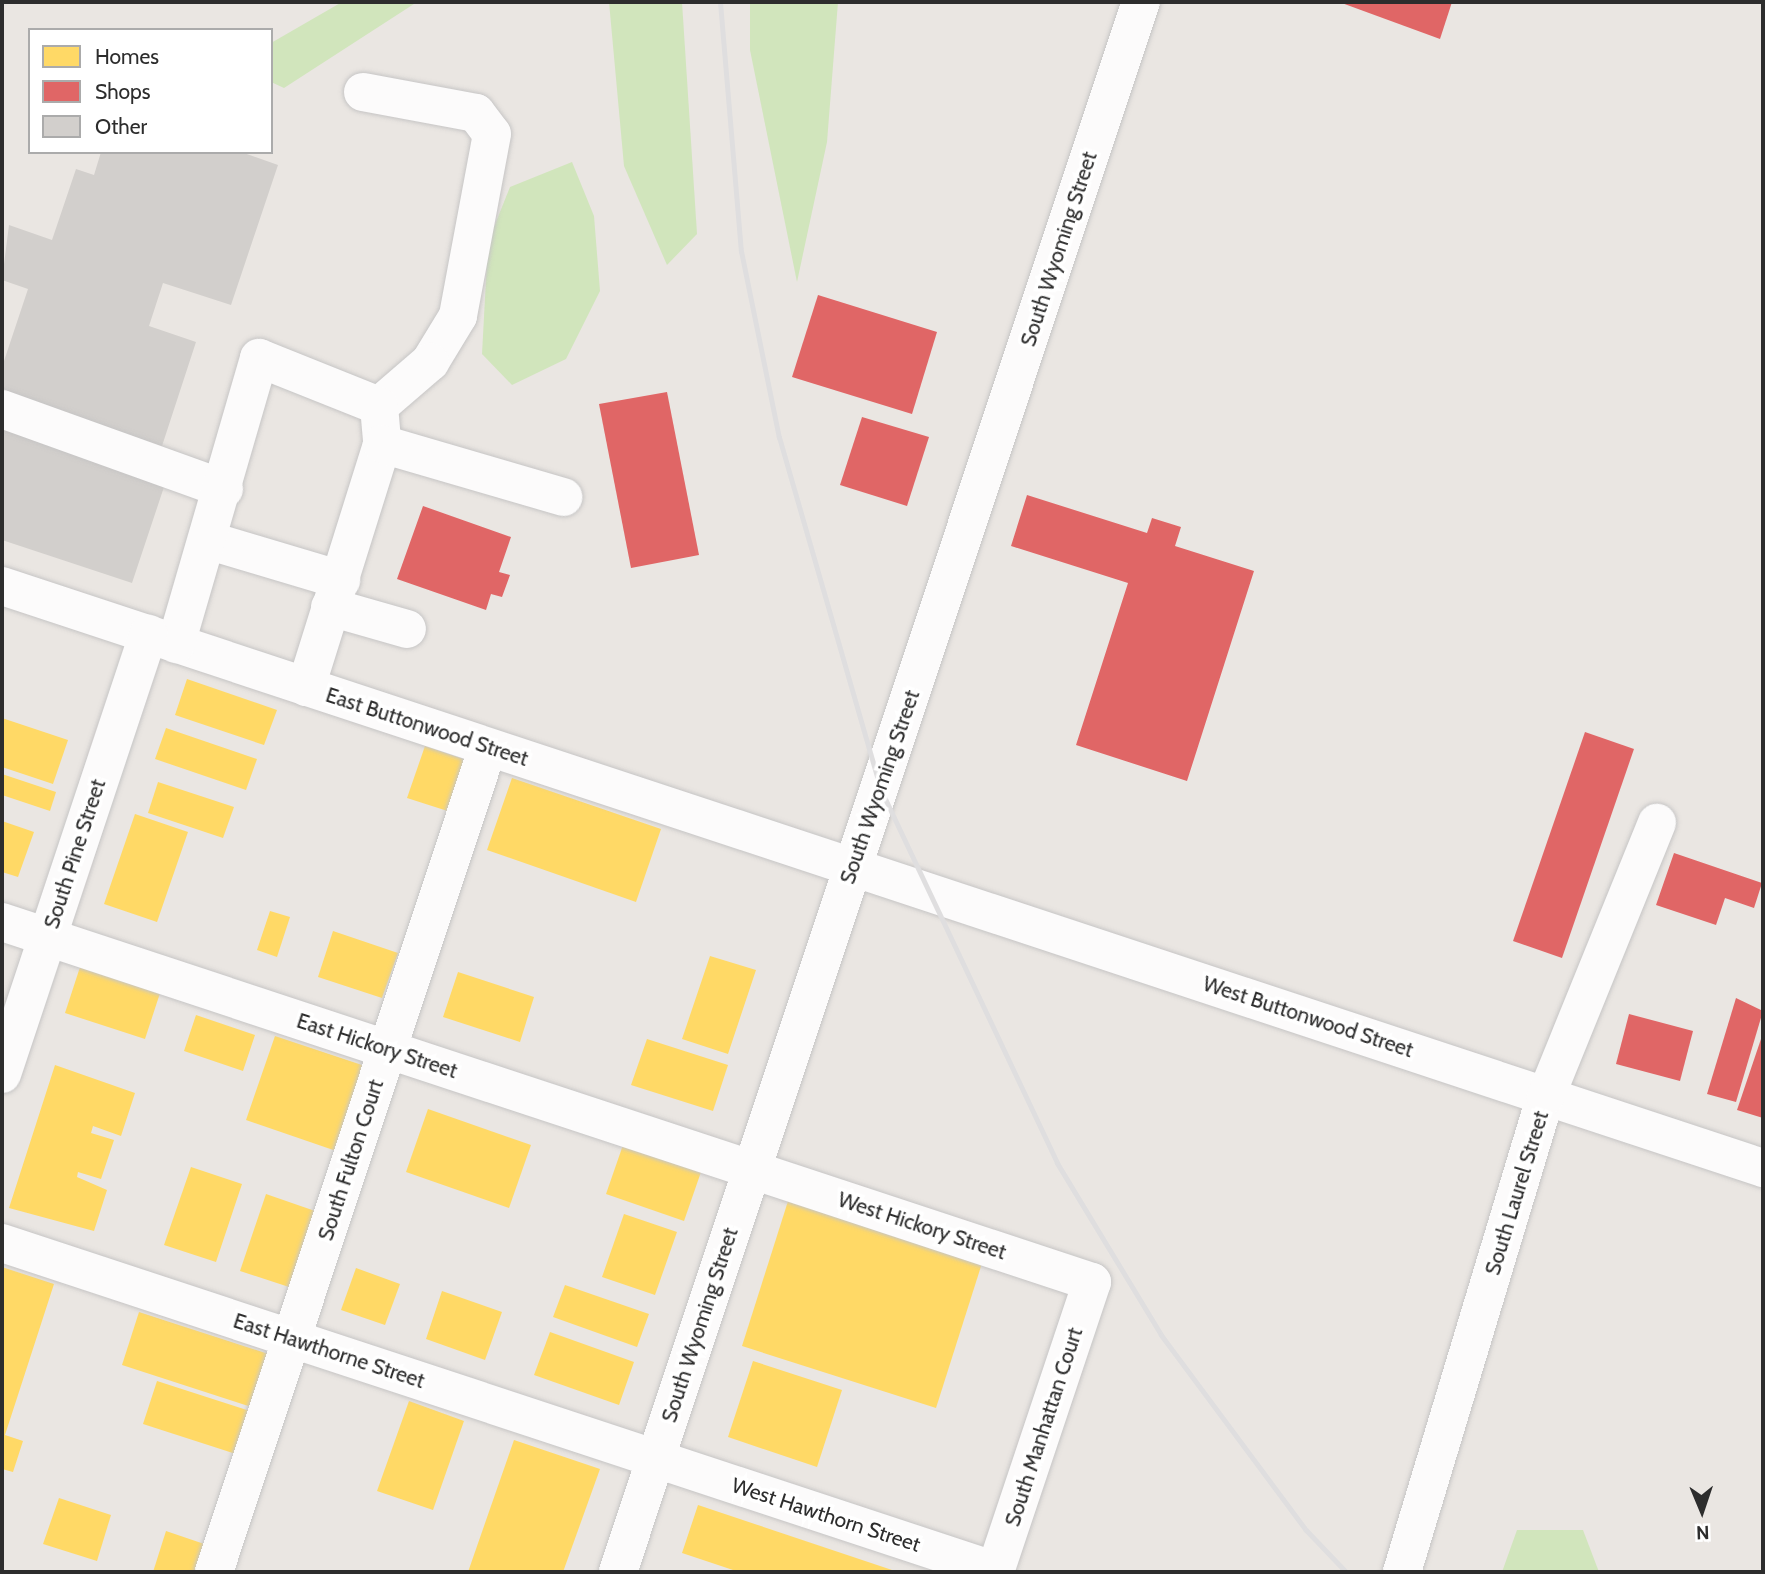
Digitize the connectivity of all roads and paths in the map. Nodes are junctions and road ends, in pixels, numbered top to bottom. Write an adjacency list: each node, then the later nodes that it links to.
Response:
1 (1141, 2): 16 (street, South Wyoming Street)
2 (363, 92): 3 (street)
3 (379, 406): 5 (street); 6 (street, South Pine Street)
4 (2, 409): 6 (street)
5 (382, 444): 7 (street); 10 (street)
6 (224, 489): 8 (street, South Pine Street)
7 (563, 496)
8 (210, 541): 10 (street); 12 (street, South Pine Street)
9 (2, 586): 12 (street, East Buttonwood Street)
10 (335, 594): 11 (street); 13 (street)
11 (407, 629)
12 (162, 639): 13 (street, East Buttonwood Street); 18 (street, South Pine Street)
13 (306, 687): 14 (street, East Buttonwood Street)
14 (488, 747): 16 (street, East Buttonwood Street); 19 (street, South Fulton Court)
15 (1657, 823): 21 (street, South Laurel Street)
16 (852, 867): 21 (street, West Buttonwood Street); 23 (street, South Wyoming Street)
17 (2, 922): 18 (street, East Hickory Street)
18 (47, 937): 19 (street, East Hickory Street); 20 (street, South Pine Street)
19 (388, 1049): 23 (street, East Hickory Street); 26 (street, South Fulton Court)
20 (2, 1074)
21 (1546, 1096): 22 (street, West Buttonwood Street); 31 (street, South Laurel Street)
22 (1763, 1168)
23 (752, 1170): 25 (street, West Hickory Street); 27 (street, South Wyoming Street)
24 (2, 1243): 26 (street, East Hawthorne Street)
25 (1092, 1282): 30 (street, South Manhattan Court)
26 (292, 1339): 27 (street, East Hawthorne Street); 28 (street, South Fulton Court)
27 (656, 1459): 29 (street, South Wyoming Street); 30 (street, West Hawthorn Street)
28 (214, 1572)
29 (618, 1572)
30 (995, 1572)
31 (1402, 1572)

